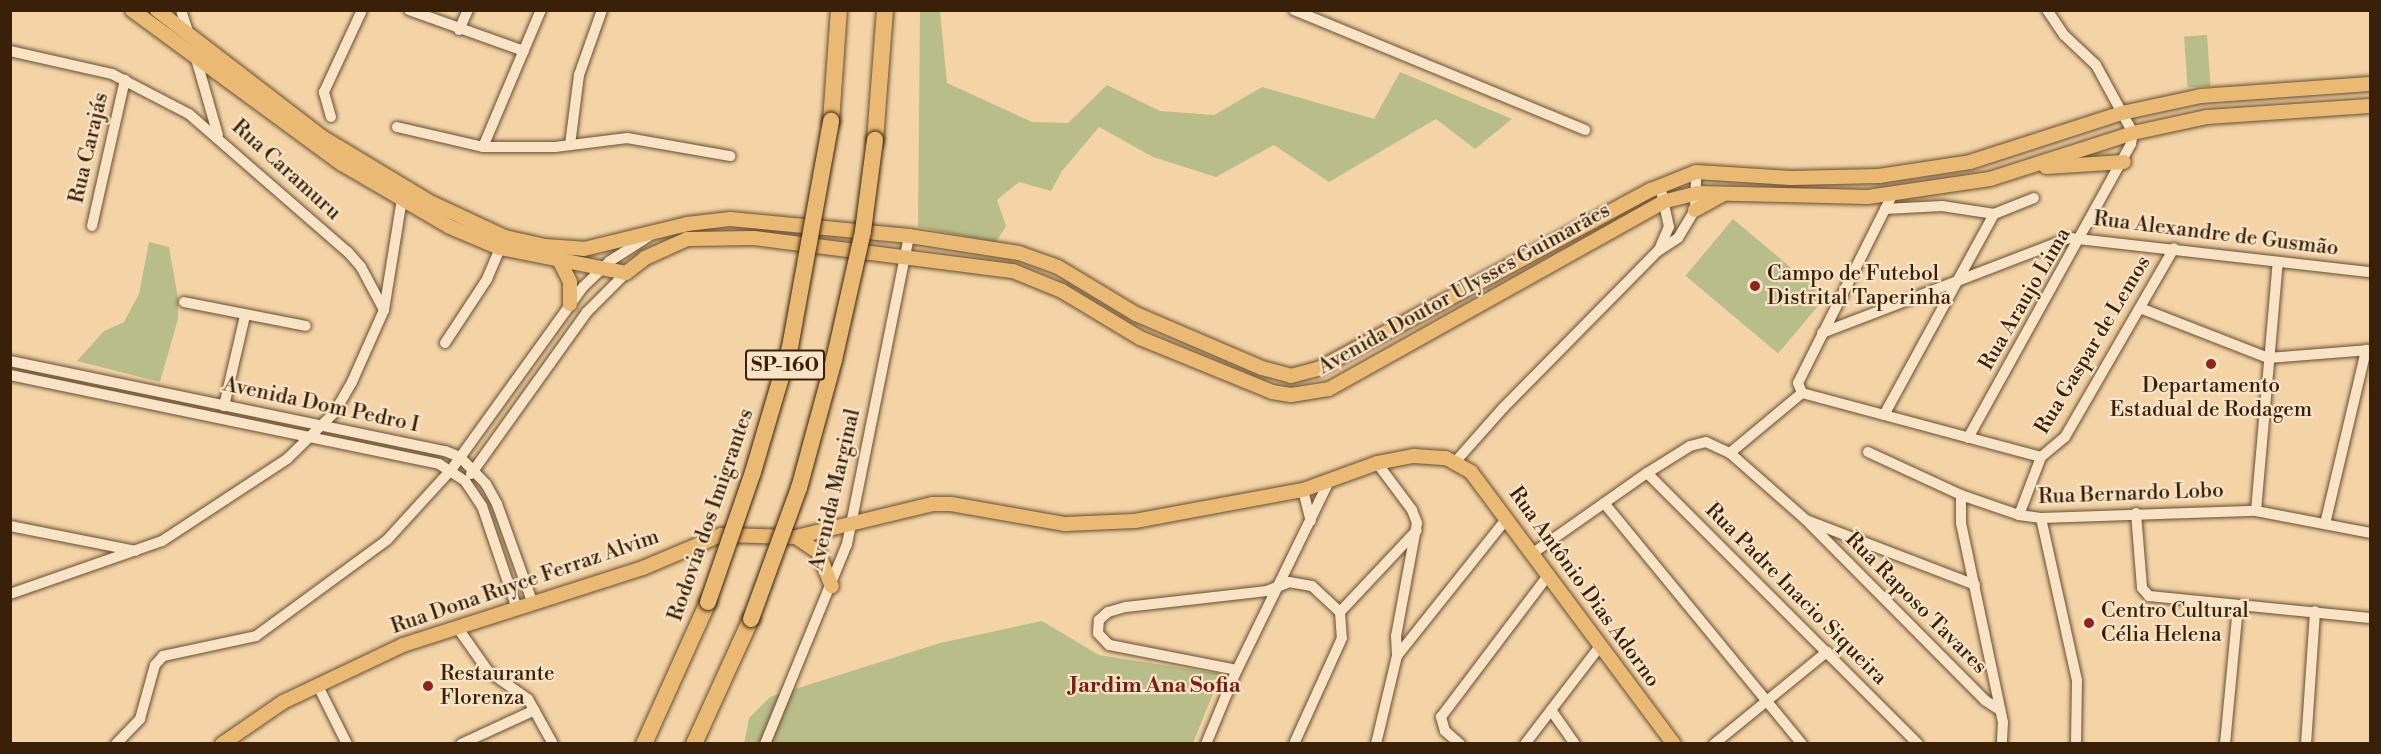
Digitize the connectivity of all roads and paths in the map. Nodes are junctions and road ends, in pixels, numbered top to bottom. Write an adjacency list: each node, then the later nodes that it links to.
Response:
1 (132, 10): 17 (main road)
2 (157, 10): 14 (main road, Avenida Doutor Ulysses Guimarães)
3 (181, 10): 14 (street)
4 (362, 10): 22 (street)
5 (409, 10): 13 (street)
6 (468, 10): 13 (street)
7 (541, 10): 16 (street)
8 (602, 10): 27 (street)
9 (838, 10): 139 (highway, Rodovia dos Imigrantes / SP-160, bridge)
10 (885, 10): 140 (highway, SP-160, bridge)
11 (1294, 10): 24 (street)
12 (2047, 10): 21 (street)
13 (459, 30): 16 (street)
14 (189, 34): 17 (street); 45 (main road, Avenida Doutor Ulysses Guimarães)
15 (10, 51): 18 (street, Rua Caramuru)
16 (524, 51): 28 (street)
17 (195, 56): 26 (street); 38 (main road)
18 (125, 80): 26 (street, Rua Caramuru); 44 (street, Rua Carajás)
19 (2370, 84): 21 (main road, Avenida Doutor Ulysses Guimarães)
20 (2370, 106): 25 (main road, Avenida Doutor Ulysses Guimarães)
21 (2122, 113): 25 (street); 32 (main road, Avenida Doutor Ulysses Guimarães)
22 (331, 117)
23 (397, 127): 28 (street)
24 (1585, 130)
25 (2133, 133): 30 (street, Rua Araujo Lima); 31 (main road, Avenida Doutor Ulysses Guimarães)
26 (219, 135): 64 (street, Rua Caramuru)
27 (570, 145): 28 (street); 29 (street)
28 (483, 147)
29 (730, 156)
30 (2124, 162): 31 (main road); 47 (street, Rua Araujo Lima)
31 (2026, 168): 35 (main road, Avenida Doutor Ulysses Guimarães)
32 (1696, 172): 33 (main road, Avenida Doutor Ulysses Guimarães); 34 (street)
33 (1660, 185): 39 (street); 65 (main road, Avenida Doutor Ulysses Guimarães)
34 (1697, 193): 36 (main road, Avenida Doutor Ulysses Guimarães); 39 (main road, Avenida Doutor Ulysses Guimarães); 41 (street)
35 (1893, 193): 36 (main road, Avenida Doutor Ulysses Guimarães); 40 (street)
36 (1722, 195): 41 (main road)
37 (2034, 198): 42 (street)
38 (402, 199): 48 (main road); 64 (street)
39 (1666, 201): 43 (street); 74 (main road, Avenida Doutor Ulysses Guimarães)
40 (1885, 209): 42 (street); 69 (street)
41 (1693, 214): 43 (street); 50 (street)
42 (1994, 214): 59 (street)
43 (1668, 217): 50 (street)
44 (92, 226)
45 (657, 232): 46 (main road, Avenida Doutor Ulysses Guimarães); 54 (street, Avenida Doutor Ulysses Guimarães)
46 (909, 236): 51 (street, Avenida Marginal); 58 (main road, Avenida Doutor Ulysses Guimarães)
47 (2083, 237): 49 (street, Rua Alexandre de Gusmão); 59 (street, Rua Alexandre de Gusmão); 81 (street, Rua Araujo Lima)
48 (500, 248): 52 (main road); 70 (street)
49 (2174, 248): 53 (street, Rua Alexandre de Gusmão); 63 (street, Rua Gaspar de Lemos)
50 (1658, 251): 86 (street)
51 (907, 254): 55 (main road, Avenida Doutor Ulysses Guimarães); 57 (main road, Avenida Doutor Ulysses Guimarães); 104 (street, Avenida Marginal)
52 (560, 262): 54 (main road); 62 (main road)
53 (2278, 262): 56 (street, Rua Alexandre de Gusmão); 72 (street)
54 (602, 267): 57 (main road); 62 (street, Avenida Doutor Ulysses Guimarães)
55 (1013, 271): 58 (main road); 60 (main road, Avenida Doutor Ulysses Guimarães)
56 (2370, 272)
57 (626, 273): 88 (street)
58 (1071, 274): 66 (main road, Avenida Doutor Ulysses Guimarães)
59 (1957, 283): 69 (street, Rua Alexandre de Gusmão); 78 (street)
60 (1077, 301): 66 (main road); 74 (main road, Avenida Doutor Ulysses Guimarães)
61 (184, 302): 67 (street)
62 (570, 304): 84 (street, Avenida Doutor Ulysses Guimarães)
63 (2140, 308): 72 (street); 85 (street, Rua Gaspar de Lemos)
64 (384, 310): 79 (street)
65 (1426, 312): 66 (main road, Avenida Doutor Ulysses Guimarães); 74 (main road)
66 (1136, 314)
67 (245, 316): 68 (street); 77 (street)
68 (306, 326)
69 (1822, 333): 76 (street)
70 (446, 343)
71 (2368, 350): 72 (street); 103 (street)
72 (2268, 358): 96 (street)
73 (14, 361): 75 (street); 77 (street, Avenida Dom Pedro I)
74 (1382, 361)
75 (13, 376): 80 (street, Avenida Dom Pedro I)
76 (1802, 393): 78 (street, Rua Gaspar de Lemos); 82 (street)
77 (225, 406): 79 (street, Avenida Dom Pedro I)
78 (1884, 415): 81 (street, Rua Gaspar de Lemos)
79 (324, 426): 80 (street); 84 (street, Avenida Dom Pedro I)
80 (312, 438): 89 (street, Avenida Dom Pedro I); 109 (street)
81 (1968, 438): 85 (street, Rua Gaspar de Lemos)
82 (1730, 453): 90 (street); 101 (street, Rua Raposo Tavares)
83 (1868, 453): 94 (street, Rua Bernardo Lobo)
84 (460, 457): 88 (street, Avenida Dom Pedro I); 89 (street, Avenida Doutor Ulysses Guimarães)
85 (2041, 457): 98 (street, Rua Gaspar de Lemos)
86 (1456, 461): 87 (main road, Rua Dona Ruyce Ferraz Alvim); 99 (main road, Rua Antônio Dias Adorno)
87 (1377, 463): 92 (main road, Rua Dona Ruyce Ferraz Alvim); 106 (street)
88 (474, 469): 91 (street); 116 (street, Avenida Dom Pedro I)
89 (451, 470): 91 (street, Avenida Dom Pedro I); 134 (street, Avenida Doutor Ulysses Guimarães)
90 (1647, 473): 95 (street); 126 (street, Rua Padre Inacio Siqueira)
91 (465, 481): 118 (street, Avenida Dom Pedro I)
92 (1329, 481): 93 (main road, Rua Dona Ruyce Ferraz Alvim); 102 (street)
93 (1302, 490): 102 (street); 104 (main road, Rua Dona Ruyce Ferraz Alvim)
94 (1961, 495): 98 (street, Rua Bernardo Lobo); 112 (street)
95 (1604, 503): 110 (street); 130 (street)
96 (2256, 511): 97 (street, Rua Bernardo Lobo); 103 (street, Rua Bernardo Lobo)
97 (2136, 513): 100 (street, Rua Bernardo Lobo); 117 (street)
98 (2019, 515): 100 (street, Rua Bernardo Lobo)
99 (1507, 518): 110 (main road, Rua Antônio Dias Adorno); 123 (street)
100 (2041, 518): 153 (street)
101 (1806, 520): 112 (street); 133 (street, Rua Raposo Tavares)
102 (1311, 522): 114 (street)
103 (2325, 524): 107 (street, Rua Bernardo Lobo)
104 (850, 525): 108 (main road, Rua Dona Ruyce Ferraz Alvim); 113 (street, Avenida Marginal)
105 (10, 526): 109 (street)
106 (1417, 530): 119 (street); 121 (street)
107 (2370, 532)
108 (796, 537): 113 (main road); 116 (main road, Rua Dona Ruyce Ferraz Alvim)
109 (136, 551): 115 (street)
110 (1533, 553): 111 (main road, Rua Antônio Dias Adorno)
111 (1548, 574): 125 (main road, Rua Antônio Dias Adorno); 145 (street)
112 (1975, 585): 133 (street)
113 (832, 586): 141 (street, Avenida Marginal)
114 (1279, 586): 121 (street); 128 (street); 128 (street)
115 (10, 594)
116 (532, 604): 118 (main road, Rua Dona Ruyce Ferraz Alvim)
117 (2238, 606): 120 (street); 154 (street)
118 (517, 609): 124 (main road, Rua Dona Ruyce Ferraz Alvim)
119 (1401, 610): 123 (street); 127 (street)
120 (2314, 611): 122 (street); 155 (street)
121 (1340, 612): 143 (street)
122 (2370, 618)
123 (1419, 624): 127 (street)
124 (458, 627): 129 (main road, Rua Dona Ruyce Ferraz Alvim); 131 (street)
125 (1601, 645): 132 (street); 148 (main road, Rua Antônio Dias Adorno)
126 (1827, 652): 130 (street); 151 (street, Rua Padre Inacio Siqueira)
127 (1397, 656): 144 (street)
128 (1237, 670): 142 (street)
129 (317, 684): 135 (main road, Rua Dona Ruyce Ferraz Alvim); 136 (street)
130 (1767, 703): 149 (street); 150 (street)
131 (535, 710): 137 (street); 138 (street)
132 (1551, 710): 146 (street); 147 (street)
133 (2000, 710): 152 (street)
134 (116, 744)
135 (222, 744)
136 (347, 744)
137 (461, 744)
138 (553, 744)
139 (644, 744)
140 (694, 744)
141 (765, 744)
142 (1206, 744)
143 (1294, 744)
144 (1376, 744)
145 (1460, 744)
146 (1525, 744)
147 (1575, 744)
148 (1674, 744)
149 (1714, 744)
150 (1802, 744)
151 (1918, 744)
152 (2002, 744)
153 (2076, 744)
154 (2225, 744)
155 (2306, 744)

